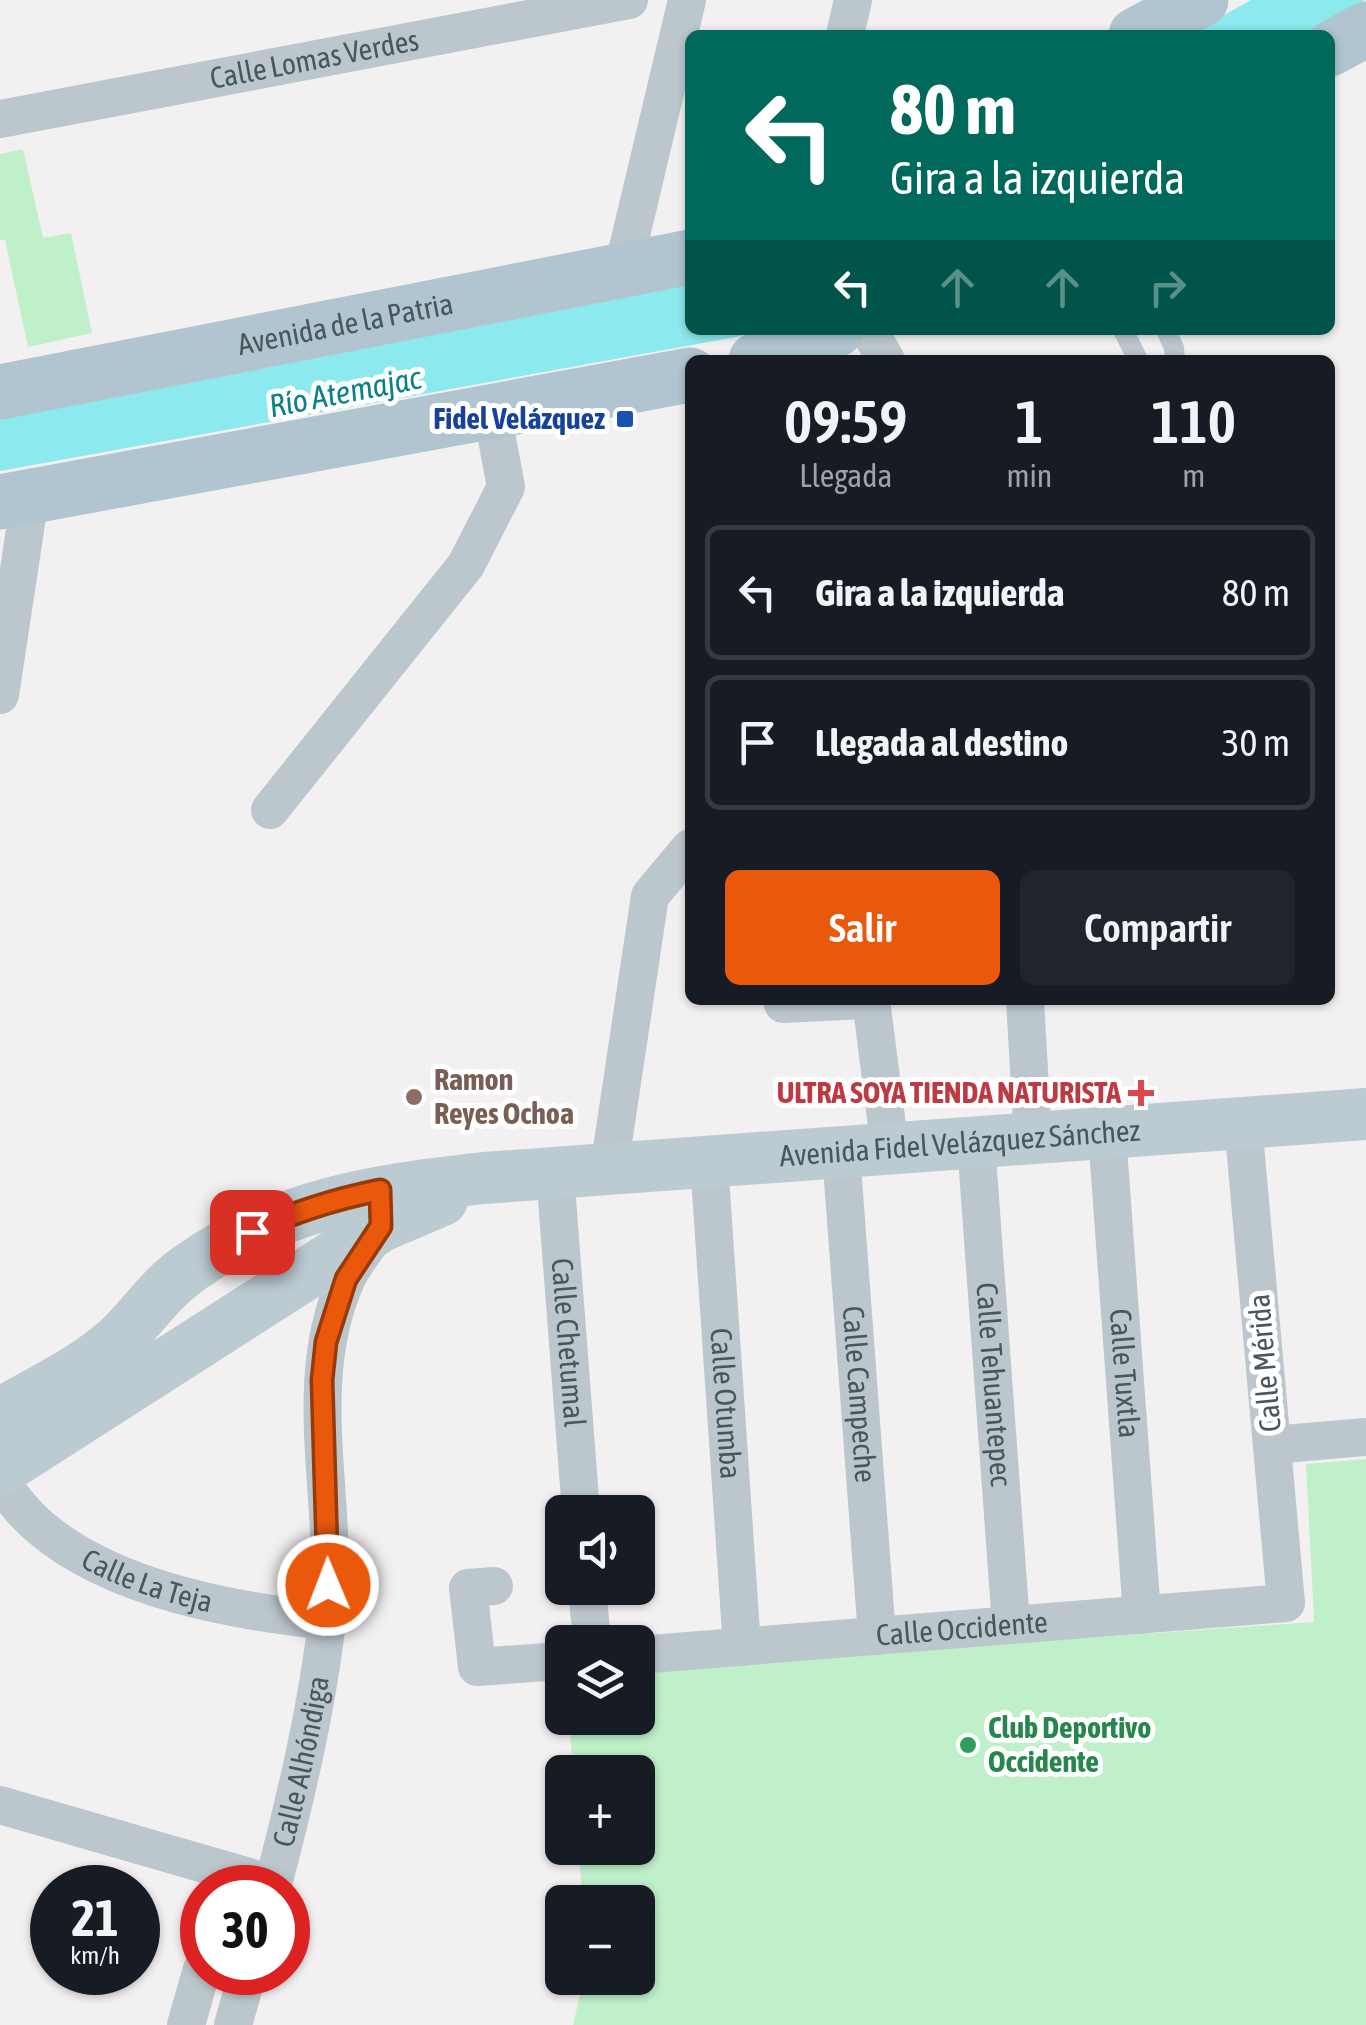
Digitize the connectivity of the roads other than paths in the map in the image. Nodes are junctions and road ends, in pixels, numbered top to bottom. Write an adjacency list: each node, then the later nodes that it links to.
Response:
1 (629, 0): 5 (street, Calle Lomas Verdes)
2 (687, 0): 12 (street)
3 (853, 0): 7 (street)
4 (1197, 1): 8 (main road)
5 (488, 12): 10 (street, Calle Lomas Verdes)
6 (1366, 28): 9 (main road)
7 (847, 30)
8 (1145, 30)
9 (1335, 46)
10 (0, 119)
11 (685, 258): 12 (main road, Avenida de la Patria)
12 (622, 273): 16 (main road, Avenida de la Patria)
13 (823, 335): 14 (main road)
14 (769, 355)
15 (685, 376): 17 (main road)
16 (0, 392)
17 (492, 412): 18 (main road); 20 (street)
18 (15, 500): 19 (street)
19 (0, 695)
20 (270, 810)
21 (685, 854): 23 (street)
22 (685, 892): 23 (street)
23 (650, 896): 33 (street)
24 (868, 1005): 31 (street, Calle Campeche)
25 (1025, 1005): 29 (street)
26 (1366, 1114): 27 (main road, Avenida Fidel Velázquez Sánchez)
27 (1244, 1124): 28 (main road, Avenida Fidel Velázquez Sánchez); 40 (street, Calle Mérida)
28 (1107, 1134): 29 (main road, Avenida Fidel Velázquez Sánchez); 46 (street, Calle Tuxtla)
29 (1033, 1139): 30 (main road, Avenida Fidel Velázquez Sánchez)
30 (976, 1143): 31 (main road, Avenida Fidel Velázquez Sánchez); 48 (street, Calle Tehuantepec)
31 (866, 1151): 32 (main road, Avenida Fidel Velázquez Sánchez); 49 (street, Calle Campeche)
32 (709, 1162): 33 (main road, Avenida Fidel Velázquez Sánchez); 50 (street, Calle Otumba)
33 (608, 1169): 34 (main road, Avenida Fidel Velázquez Sánchez)
34 (555, 1173): 35 (main road, Avenida Fidel Velázquez Sánchez); 43 (street, Calle Chetumal)
35 (381, 1208): 36 (main road, Avenida Fidel Velázquez Sánchez); 37 (main road, Avenida Fidel Velázquez Sánchez); 47 (street, Calle Alhóndiga)
36 (190, 1267): 37 (main road); 38 (main road, Avenida Fidel Velázquez Sánchez)
37 (258, 1305): 41 (main road, Avenida Fidel Velázquez Sánchez)
38 (0, 1414)
39 (1366, 1437): 40 (street)
40 (1272, 1445): 45 (street, Calle Mérida)
41 (0, 1470)
42 (0, 1482): 47 (street, Calle La Teja)
43 (581, 1495)
44 (494, 1586): 52 (street)
45 (1286, 1603): 46 (street, Calle Occidente)
46 (1142, 1615): 48 (street, Calle Occidente)
47 (326, 1621): 55 (street, Calle Alhóndiga)
48 (1011, 1626): 49 (street, Calle Occidente)
49 (877, 1636): 50 (street, Calle Occidente)
50 (742, 1647): 51 (street, Calle Occidente)
51 (655, 1654)
52 (545, 1662)
53 (0, 1804): 54 (street)
54 (183, 1865)
55 (278, 1865)
56 (195, 1995): 58 (street)
57 (241, 1995): 59 (street)
58 (186, 2025)
59 (233, 2025)

